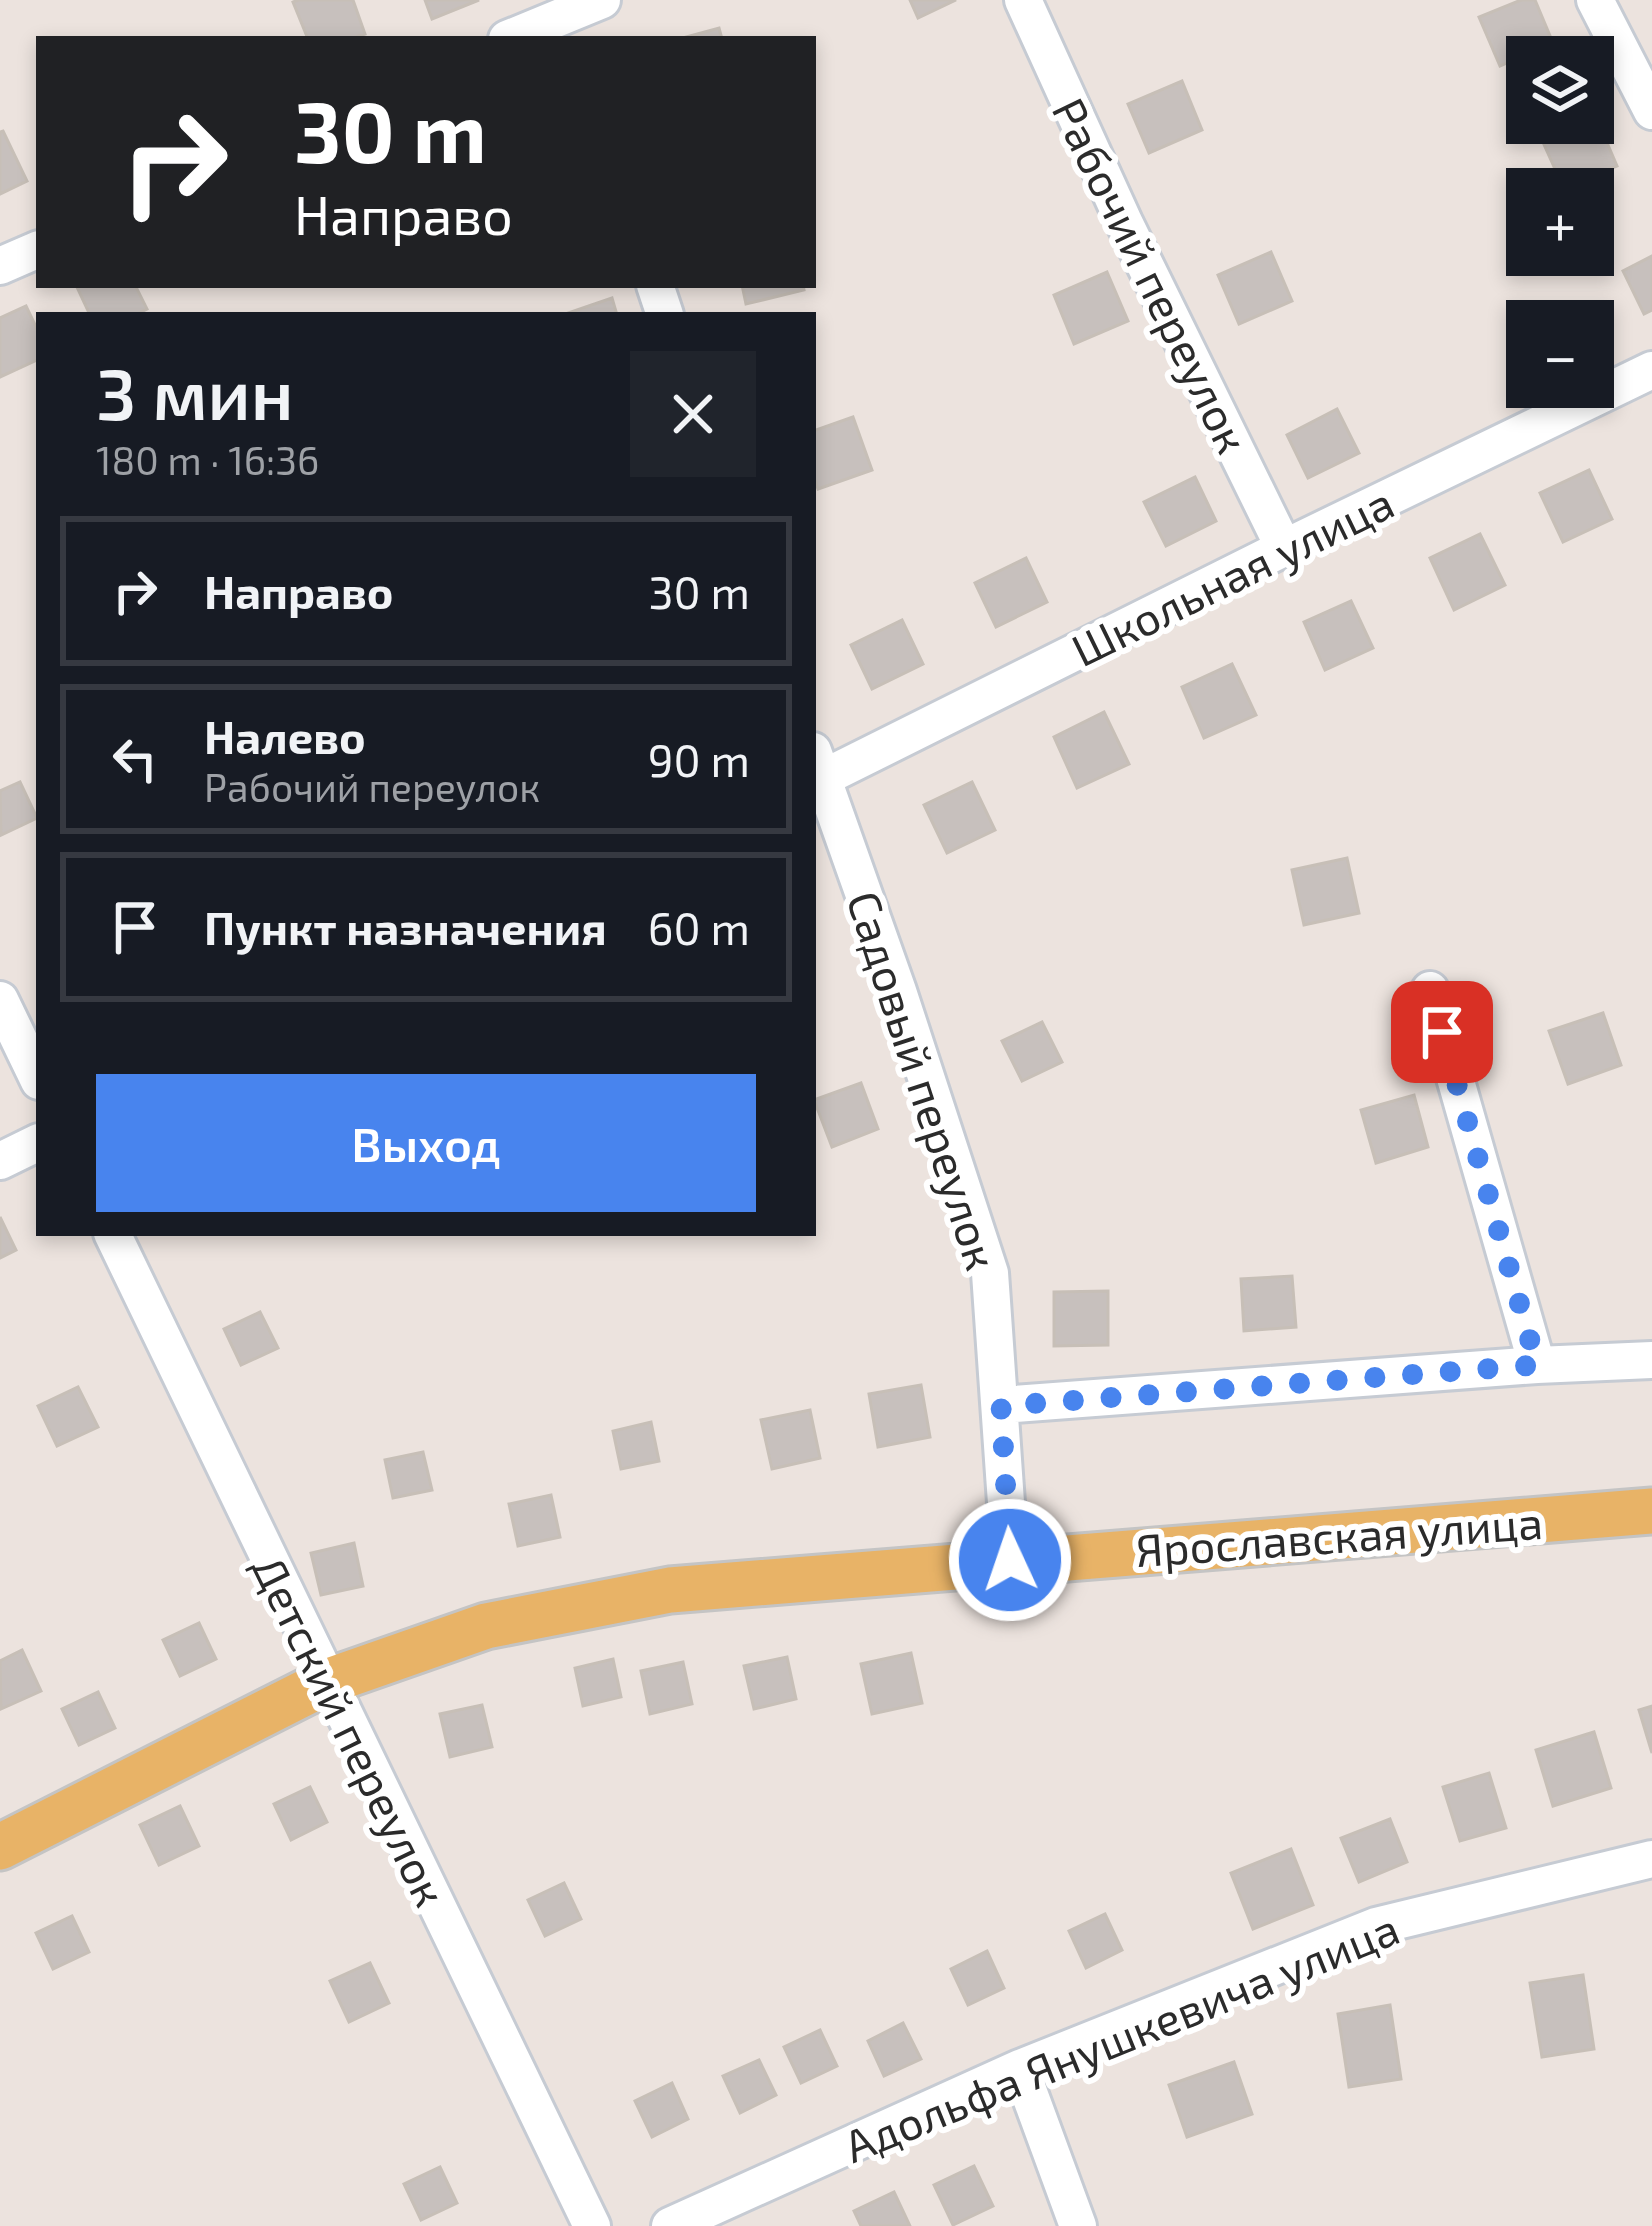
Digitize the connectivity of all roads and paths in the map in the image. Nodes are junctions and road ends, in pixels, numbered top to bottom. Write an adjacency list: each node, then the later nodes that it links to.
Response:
1 (602, 0): 4 (street)
2 (1023, 0): 10 (street, Рабочий переулок)
3 (1595, 0): 6 (street)
4 (564, 18): 5 (street)
5 (515, 36)
6 (1652, 111)
7 (36, 249): 8 (street)
8 (0, 266)
9 (1652, 370): 10 (street, Школьная улица)
10 (1284, 548): 11 (street, Школьная улица)
11 (816, 771): 20 (street, Садовый переулок)
12 (1430, 990): 19 (street)
13 (0, 1000): 14 (street)
14 (36, 1075)
15 (36, 1143): 16 (street)
16 (0, 1161)
17 (113, 1236): 23 (street, Детский переулок)
18 (1652, 1360): 19 (street)
19 (1537, 1365): 20 (street)
20 (1001, 1406): 22 (street, Садовый переулок)
21 (1652, 1511): 22 (main road, Ярославская улица)
22 (1010, 1560): 23 (main road, Ярославская улица)
23 (326, 1682): 24 (main road, Ярославская улица); 27 (street, Детский переулок)
24 (0, 1847)
25 (1652, 1858): 26 (street, Адольфа Янушкевича улица)
26 (1020, 2068): 28 (street, Адольфа Янушкевича улица); 29 (street)
27 (592, 2226)
28 (670, 2226)
29 (1078, 2226)

